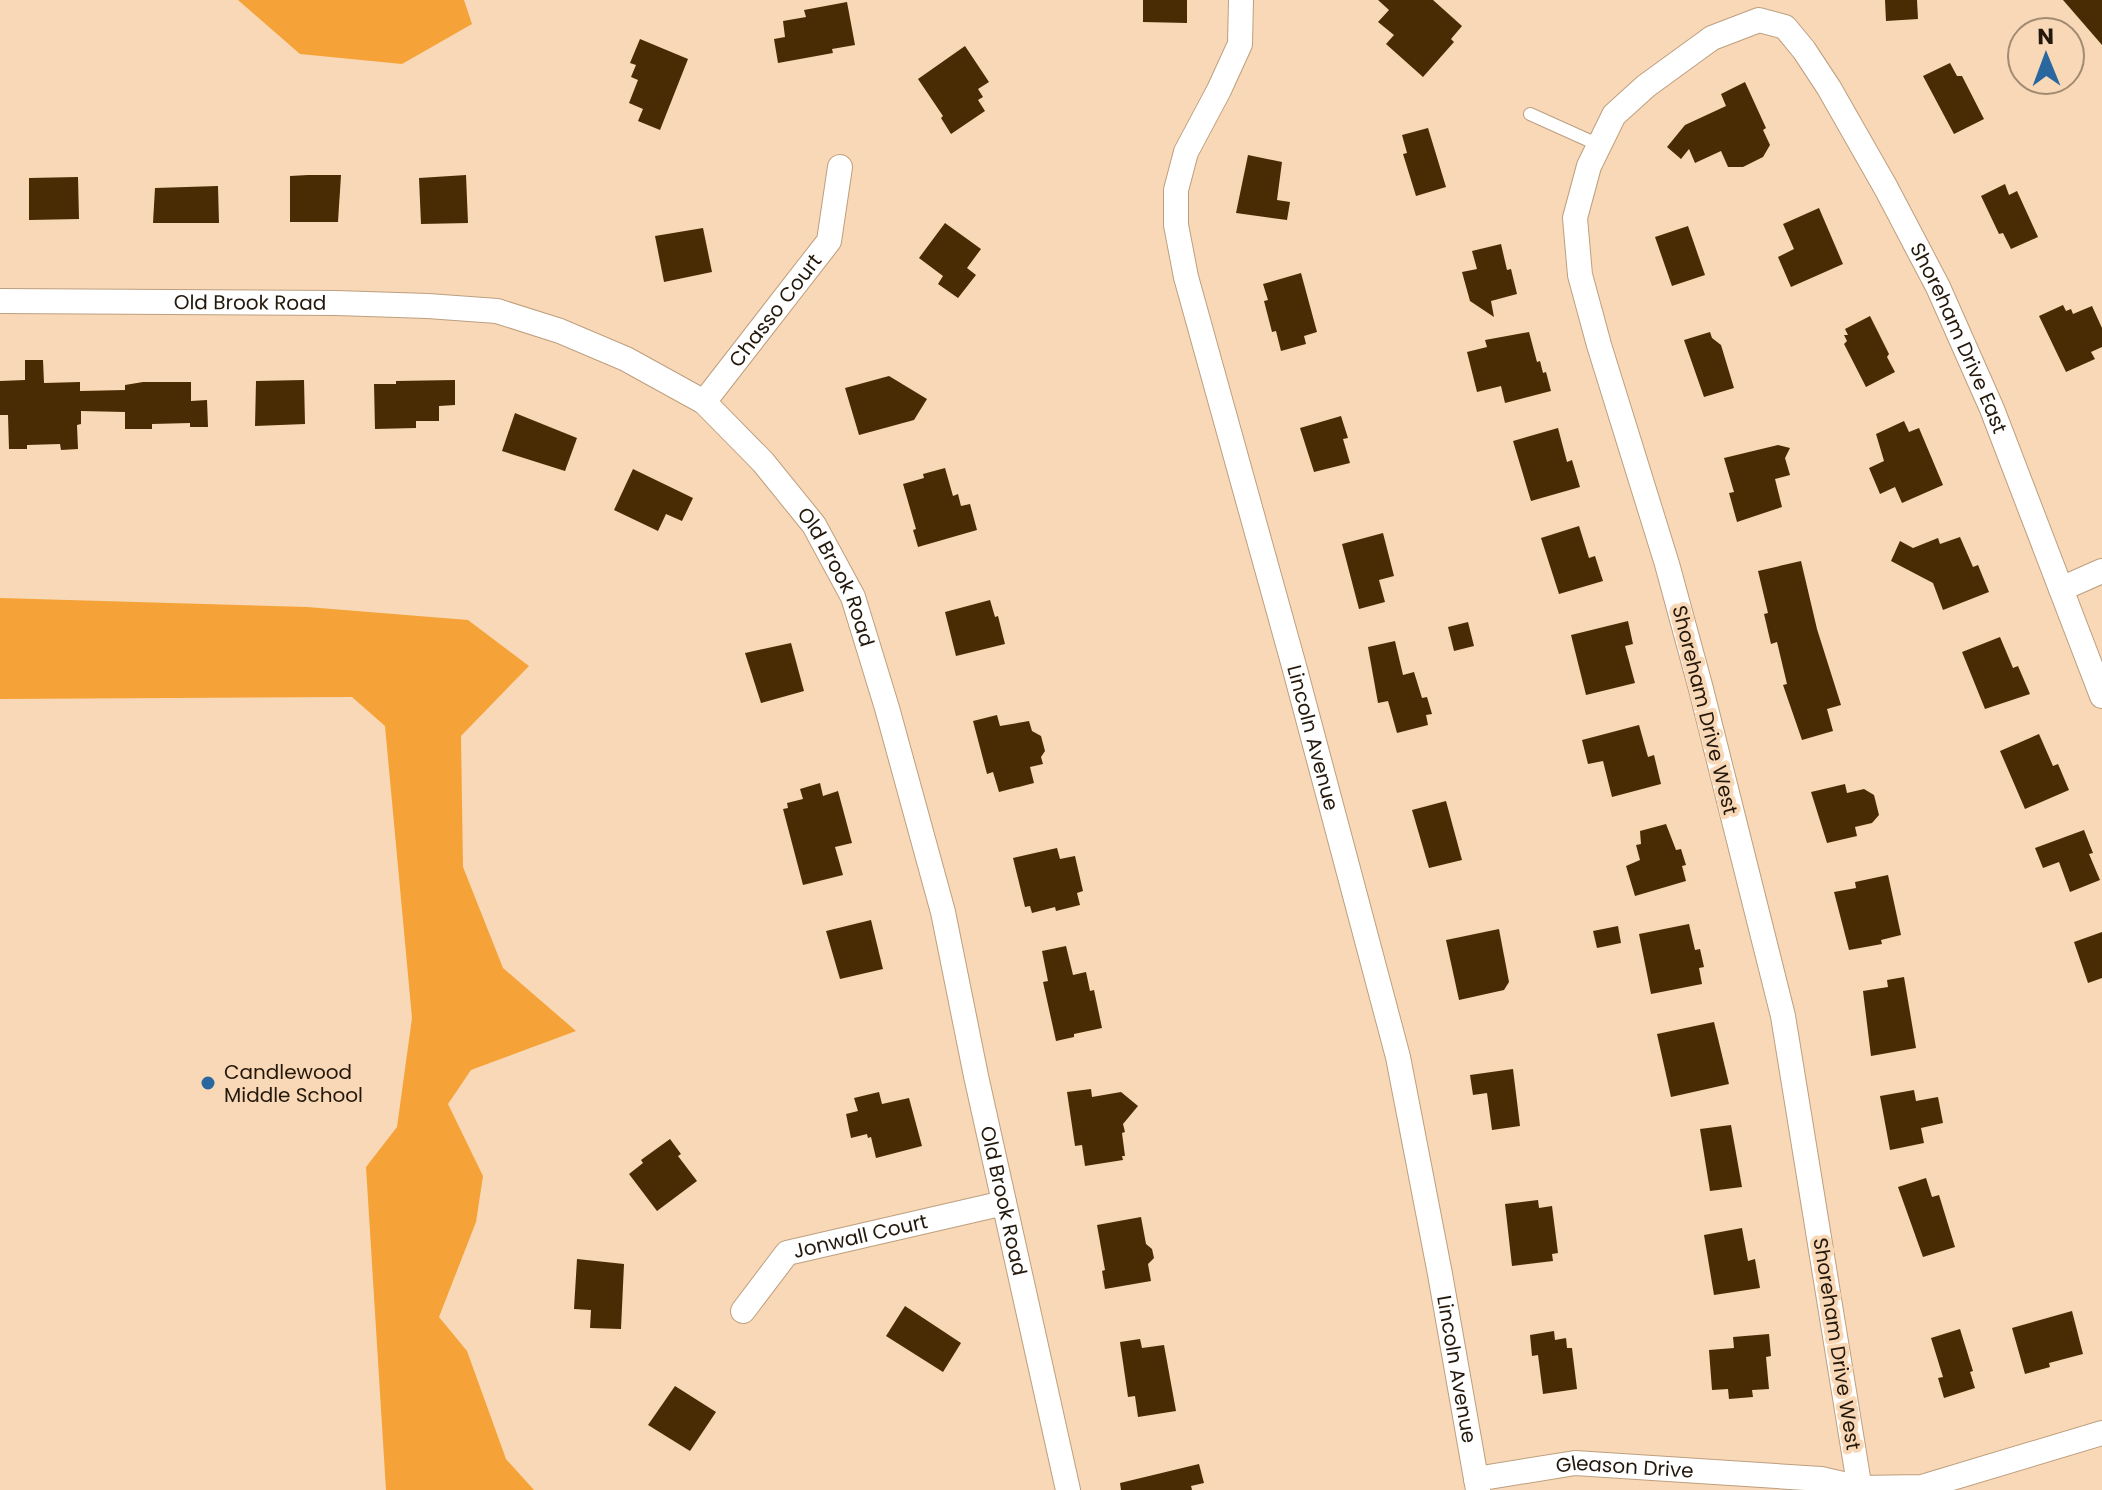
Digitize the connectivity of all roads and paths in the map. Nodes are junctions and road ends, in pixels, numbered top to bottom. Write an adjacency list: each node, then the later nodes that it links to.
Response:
1 (1241, 0): 14 (street, Lincoln Avenue)
2 (1759, 20): 4 (street, Shoreham Drive West); 9 (street, Shoreham Drive East)
3 (1530, 114): 4 (lane)
4 (1599, 145): 15 (street, Shoreham Drive West)
5 (840, 167): 7 (street, Chasso Court)
6 (0, 301): 7 (street, Old Brook Road)
7 (704, 402): 11 (street, Old Brook Road)
8 (2102, 571): 9 (street)
9 (2061, 589): 10 (street, Shoreham Drive East)
10 (2102, 696)
11 (1004, 1203): 12 (street, Jonwall Court); 16 (street, Old Brook Road)
12 (743, 1311)
13 (2102, 1433): 15 (street, Gleason Drive)
14 (1477, 1485): 15 (street, Gleason Drive)
15 (1860, 1489)
16 (1068, 1490)

